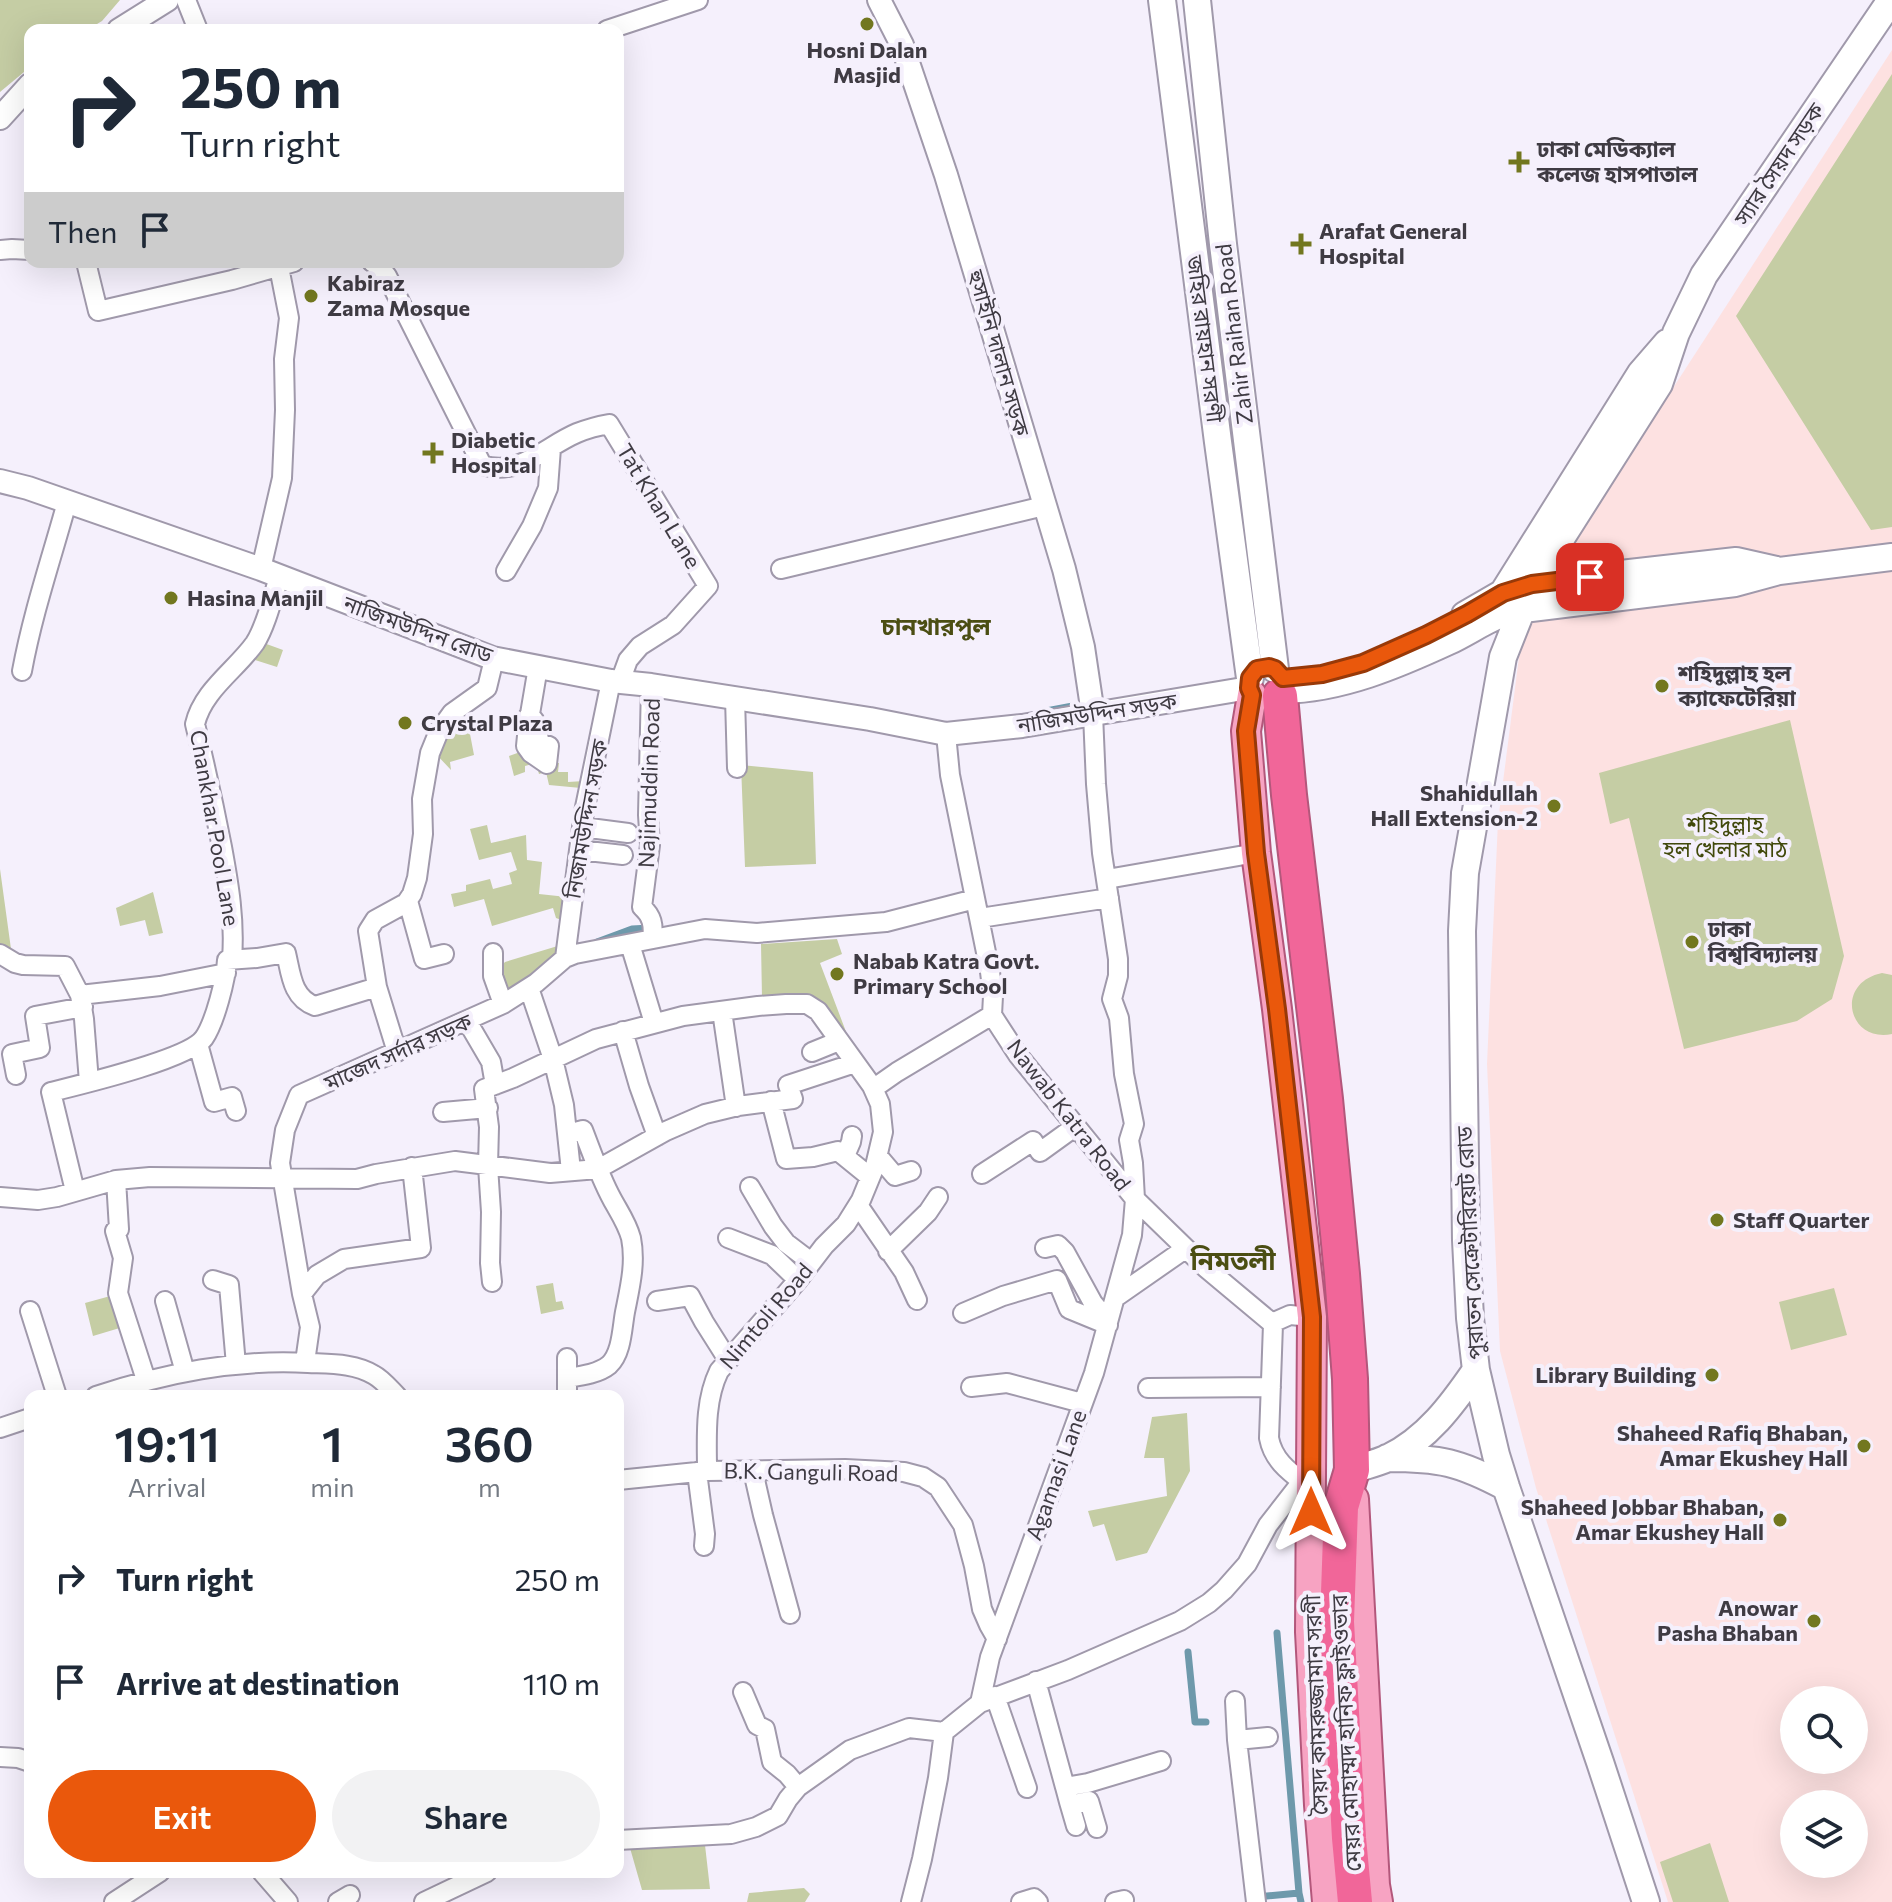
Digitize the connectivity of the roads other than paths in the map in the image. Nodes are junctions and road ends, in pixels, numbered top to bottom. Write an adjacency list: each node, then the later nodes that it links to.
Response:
1 (167, 0): 8 (street)
2 (186, 0): 9 (street)
3 (698, 0): 10 (street)
4 (879, 0): 23 (street, হুসাইনি দালান সড়ক)
5 (1162, 0): 36 (main road, জহির রায়হান সরণী)
6 (1197, 0): 36 (main road, Zahir Raihan Road)
7 (1891, 0): 19 (main road, স্যার সৈয়দ সড়ক)
8 (129, 24)
9 (196, 24)
10 (624, 24)
11 (24, 92): 12 (street)
12 (0, 118)
13 (0, 250): 14 (street)
14 (24, 250)
15 (87, 268): 16 (street)
16 (268, 268)
17 (284, 268): 28 (street, Chankhar Pool Lane)
18 (381, 268): 20 (street, Tat Khan Lane)
19 (1676, 333): 29 (main road, স্যার সৈয়দ সড়ক); 30 (main road, স্যার সৈয়দ সড়ক)
20 (551, 448): 26 (street); 34 (street, Tat Khan Lane)
21 (0, 481): 22 (street, নাজিমউদ্দিন রোড)
22 (67, 502): 28 (street, নাজিমউদ্দিন রোড); 33 (street)
23 (1044, 506): 25 (street); 38 (street, হুসাইনি দালান সড়ক)
24 (1892, 557): 27 (main road)
25 (781, 569)
26 (506, 571)
27 (1779, 571): 29 (main road); 30 (main road)
28 (270, 573): 31 (street, নাজিমউদ্দিন রোড); 57 (street, Chankhar Pool Lane)
29 (1532, 584): 30 (main road, স্যার সৈয়দ সড়ক)
30 (1508, 606): 36 (main road); 125 (main road, পুরাতন সেক্রেটারিয়েট রোড)
31 (494, 659): 32 (street, নাজিমউদ্দিন রোড); 49 (street)
32 (538, 667): 34 (street, নাজিমউদ্দিন রোড); 39 (street)
33 (22, 671)
34 (616, 681): 35 (street, নাজিমউদ্দিন রোড); 42 (street, নিজামউদ্দিন সড়ক)
35 (651, 685): 37 (street, নাজিমউদ্দিন রোড); 51 (street, Najimuddin Road)
36 (1266, 687): 38 (street, নাজিমউদ্দিন সড়ক); 45 (main road, সৈয়দ কামরুজ্জামান সরণী); 142 (highway)
37 (735, 698): 40 (street, নাজিমউদ্দিন রোড); 41 (street)
38 (1093, 714): 40 (street, নাজিমউদ্দিন সড়ক); 47 (street, Nawab Katra Road)
39 (530, 715)
40 (946, 734): 50 (street, Nawab Katra Road)
41 (737, 768)
42 (582, 827): 43 (street, Najimuddin Road); 44 (street, নিজামউদ্দিন সড়ক)
43 (628, 833)
44 (579, 850): 46 (street, Najimuddin Road); 56 (street, নিজামউদ্দিন সড়ক)
45 (1256, 853): 47 (street); 118 (main road, সৈয়দ কামরুজ্জামান সরণী)
46 (623, 855)
47 (1107, 879): 48 (street, Nawab Katra Road)
48 (1109, 898): 50 (street); 101 (street, Nawab Katra Road)
49 (408, 901): 55 (street); 58 (street)
50 (977, 908): 51 (street); 63 (street, Nawab Katra Road)
51 (652, 939): 52 (street)
52 (630, 944): 56 (street); 65 (street)
53 (493, 953): 61 (street)
54 (0, 954): 60 (street)
55 (444, 954)
56 (565, 958): 59 (street, মাজেদ সর্দার সড়ক)
57 (229, 966): 58 (street, Chankhar Pool Lane); 60 (street, Chankhar Pool Lane); 68 (street, Chankhar Pool Lane)
58 (377, 987): 69 (street)
59 (529, 988): 61 (street, মাজেদ সর্দার সড়ক); 71 (street)
60 (82, 1001): 73 (street, Chankhar Pool Lane); 74 (street)
61 (503, 1004): 64 (street, মাজেদ সর্দার সড়ক)
62 (722, 1011): 65 (street); 67 (street); 78 (street)
63 (992, 1015): 76 (street); 82 (street, Nawab Katra Road)
64 (467, 1021): 69 (street, মাজেদ সর্দার সড়ক); 75 (street)
65 (654, 1023): 66 (street)
66 (623, 1031): 71 (street); 84 (street)
67 (839, 1041): 70 (street); 72 (street)
68 (198, 1044): 74 (street); 80 (street)
69 (397, 1052): 94 (street, মাজেদ সর্দার সড়ক)
70 (812, 1052)
71 (553, 1059): 75 (street); 83 (street)
72 (855, 1063): 76 (street); 77 (street)
73 (16, 1075)
74 (89, 1082): 98 (street)
75 (495, 1085): 79 (street)
76 (872, 1086): 87 (street, Nimtoli Road)
77 (771, 1101): 78 (street); 86 (street)
78 (736, 1107): 84 (street)
79 (488, 1108): 81 (street); 88 (street)
80 (236, 1111)
81 (443, 1112)
82 (1076, 1126): 93 (street); 101 (street, Nawab Katra Road)
83 (568, 1134): 90 (street); 91 (street)
84 (657, 1136): 90 (street)
85 (852, 1136): 86 (street)
86 (845, 1156): 95 (street)
87 (878, 1156): 92 (street); 95 (street, Nimtoli Road)
88 (484, 1165): 89 (street); 91 (street); 110 (street)
89 (412, 1167): 94 (street); 111 (street)
90 (598, 1169): 91 (street); 128 (street)
91 (571, 1171)
92 (911, 1171)
93 (982, 1174)
94 (281, 1177): 96 (street); 111 (street, মাজেদ সর্দার সড়ক)
95 (870, 1177): 102 (street, Nimtoli Road)
96 (116, 1180): 98 (street); 127 (street)
97 (750, 1187): 107 (street)
98 (75, 1191): 99 (street)
99 (0, 1197)
100 (938, 1197): 106 (street)
101 (1135, 1199): 105 (street); 112 (street, Agamasi Lane)
102 (858, 1205): 106 (street); 107 (street, Nimtoli Road)
103 (728, 1238): 109 (street)
104 (1045, 1248): 120 (street)
105 (1185, 1249): 112 (street); 119 (street)
106 (888, 1251): 113 (street)
107 (811, 1262): 109 (street, Nimtoli Road)
108 (213, 1280): 124 (street)
109 (798, 1280): 122 (street, Nimtoli Road)
110 (492, 1282)
111 (302, 1294): 123 (street, মাজেদ সর্দার সড়ক)
112 (1116, 1297): 120 (street, Agamasi Lane)
113 (917, 1300)
114 (165, 1301): 126 (street)
115 (657, 1301): 122 (street)
116 (30, 1311): 132 (street)
117 (963, 1313): 120 (street)
118 (1312, 1317): 119 (street); 142 (main road, সৈয়দ কামরুজ্জামান সরণী)
119 (1274, 1322): 130 (street)
120 (1108, 1323): 135 (street, Agamasi Lane)
121 (567, 1358): 128 (street)
122 (728, 1360): 140 (street, Nimtoli Road)
123 (305, 1362): 124 (street); 134 (street)
124 (236, 1365): 126 (street)
125 (1476, 1370): 138 (main road); 143 (main road, পুরাতন সেক্রেটারিয়েট রোড)
126 (185, 1372): 127 (street)
127 (146, 1380): 133 (street)
128 (567, 1387)
129 (971, 1387): 135 (street)
130 (1271, 1387): 131 (street); 142 (street)
131 (1148, 1388)
132 (55, 1390)
133 (115, 1390)
134 (391, 1390)
135 (1082, 1403): 146 (street, Agamasi Lane)
136 (24, 1420): 137 (street)
137 (0, 1428)
138 (1387, 1458): 142 (main road); 143 (main road)
139 (753, 1471): 140 (street, B.K. Ganguli Road); 145 (street); 146 (street, B.K. Ganguli Road)
140 (702, 1472): 141 (street, B.K. Ganguli Road); 144 (street, Nimtoli Road)
141 (624, 1479)
142 (1328, 1485): 147 (street); 173 (main road, সৈয়দ কামরুজ্জামান সরণী); 174 (highway); 175 (highway, মেয়র মোহাম্মদ হানিফ ফ্লাইওভার); 176 (main road)
143 (1506, 1487): 177 (main road, পুরাতন সেক্রেটারিয়েট রোড)
144 (704, 1546)
145 (790, 1614)
146 (997, 1639): 149 (street, Agamasi Lane)
147 (1036, 1681): 149 (street); 159 (street)
148 (743, 1692): 157 (street)
149 (988, 1700): 151 (street); 158 (street)
150 (1235, 1701): 153 (street)
151 (944, 1732): 157 (street); 169 (street)
152 (1268, 1737): 153 (street)
153 (1237, 1740): 172 (street)
154 (0, 1757): 155 (street)
155 (24, 1760)
156 (1161, 1761): 159 (street)
157 (798, 1787): 162 (street)
158 (1027, 1788)
159 (1067, 1794): 160 (street); 161 (street)
160 (1076, 1826)
161 (1097, 1828)
162 (624, 1840)
163 (151, 1878): 166 (street)
164 (267, 1878): 167 (street)
165 (474, 1878): 168 (street)
166 (114, 1902)
167 (288, 1902)
168 (424, 1902)
169 (911, 1902)
170 (1021, 1902): 171 (street)
171 (1038, 1902)
172 (1256, 1902)
173 (1327, 1902)
174 (1341, 1902)
175 (1355, 1902)
176 (1378, 1902)
177 (1646, 1902)

